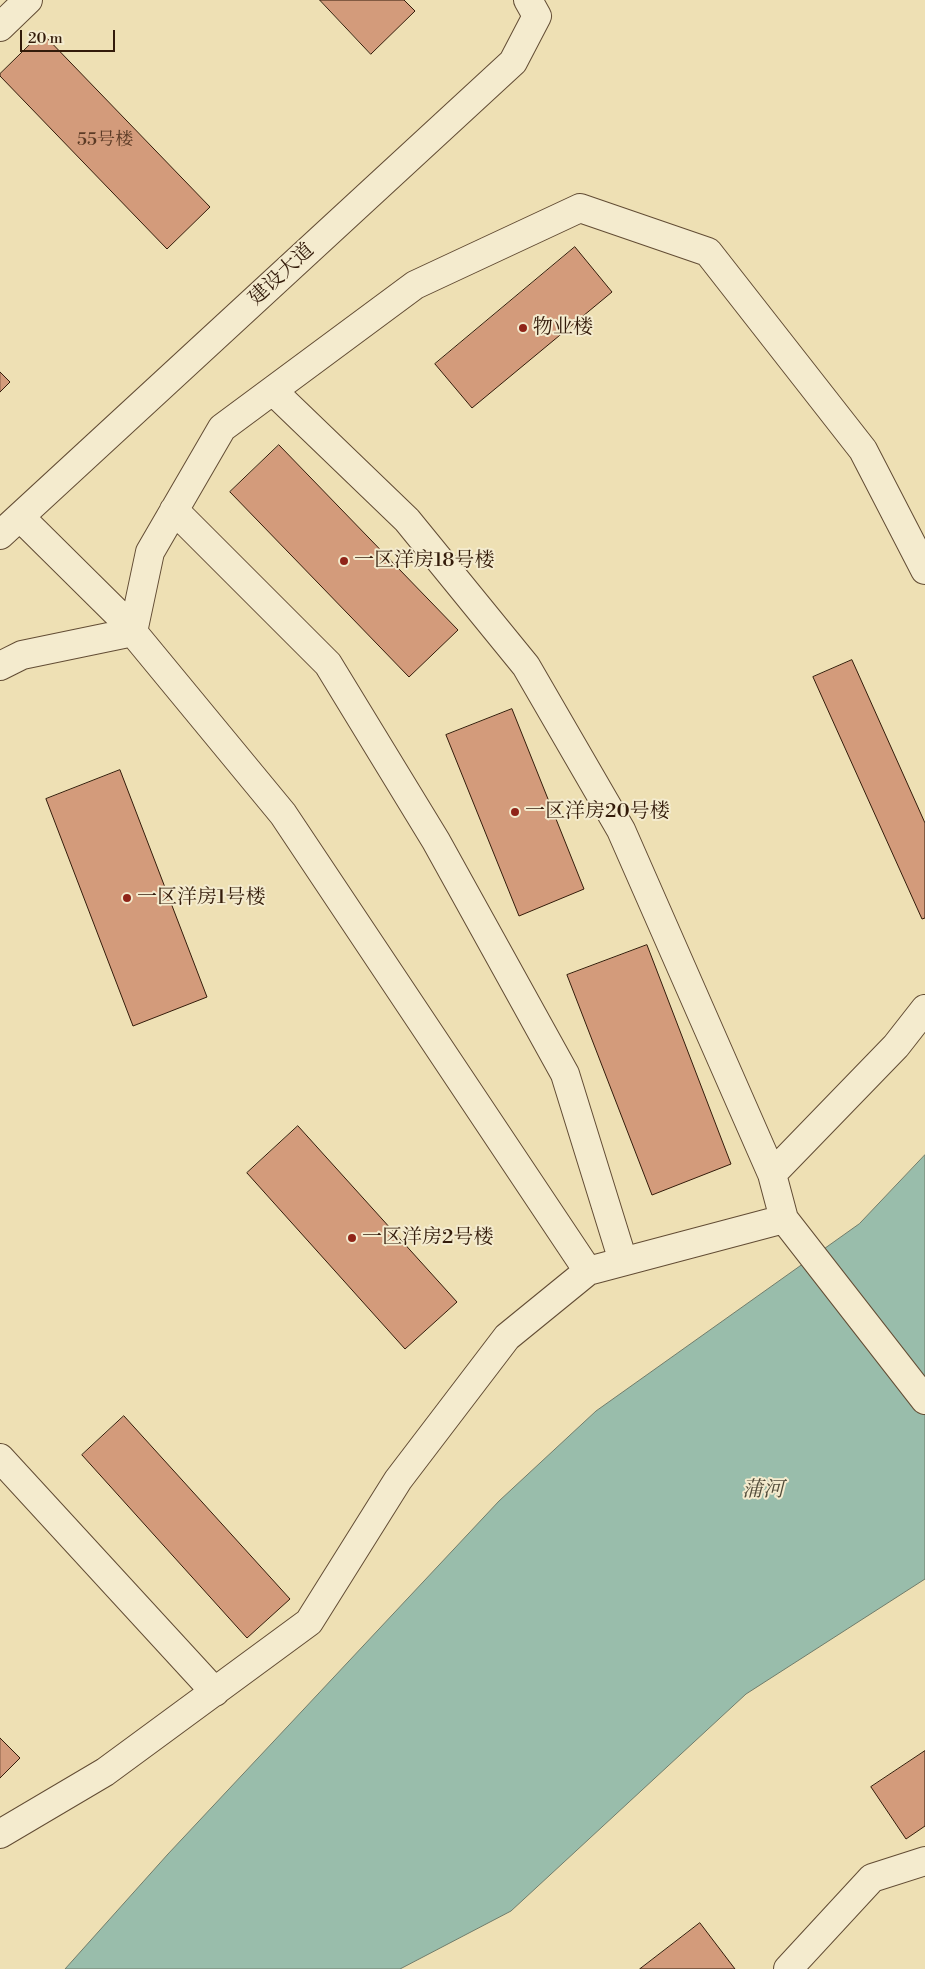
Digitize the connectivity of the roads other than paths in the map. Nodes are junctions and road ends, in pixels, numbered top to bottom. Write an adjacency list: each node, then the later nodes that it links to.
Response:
1 (28, 0): 3 (street)
2 (528, 0): 6 (street, 建设大道)
3 (0, 27)
4 (273, 391): 5 (street); 8 (street); 12 (street)
5 (174, 510): 9 (street); 14 (street)
6 (20, 517): 7 (street, 建设大道); 9 (street)
7 (0, 536)
8 (925, 570)
9 (133, 632): 10 (street); 15 (street)
10 (0, 666)
11 (925, 1009): 12 (street)
12 (772, 1174): 13 (street)
13 (784, 1219): 14 (street); 16 (street)
14 (623, 1261): 15 (street)
15 (588, 1271): 18 (street)
16 (925, 1400)
17 (0, 1458): 18 (street)
18 (215, 1692): 19 (street)
19 (0, 1834)
20 (925, 1861): 21 (street)
21 (788, 1969)

